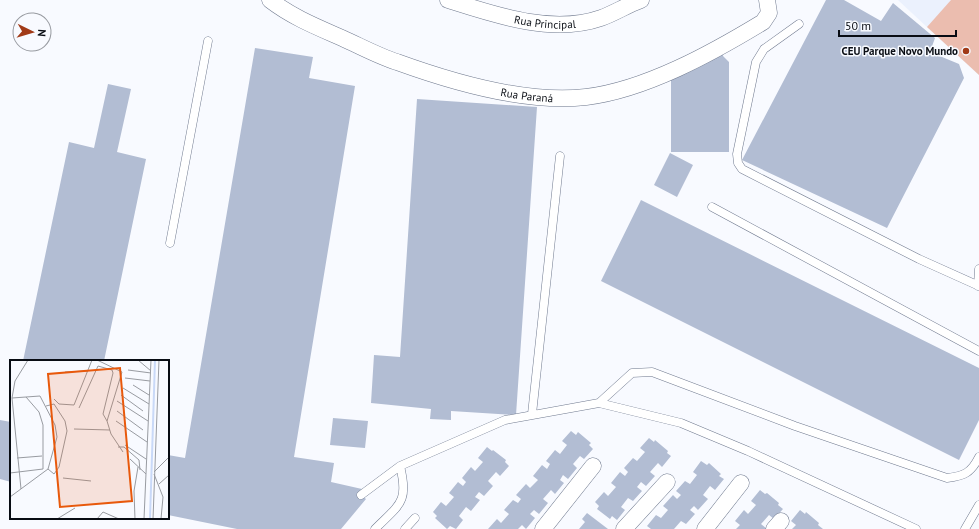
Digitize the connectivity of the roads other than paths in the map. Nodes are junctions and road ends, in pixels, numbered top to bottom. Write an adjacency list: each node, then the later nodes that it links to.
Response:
1 (270, 0): 4 (street, Rua Paraná)
2 (448, 0): 3 (street, Rua Principal)
3 (641, 0)
4 (768, 0)
5 (799, 24): 11 (lane)
6 (208, 41): 9 (lane)
7 (560, 156): 14 (lane)
8 (712, 207): 12 (lane)
9 (170, 243)
10 (979, 269): 11 (lane)
11 (979, 286)
12 (979, 351)
13 (599, 403): 14 (lane); 15 (lane); 28 (lane)
14 (532, 414): 16 (lane)
15 (979, 457)
16 (400, 466): 20 (lane); 24 (lane)
17 (593, 466): 23 (street)
18 (667, 482): 26 (street)
19 (741, 483): 27 (street)
20 (361, 495)
21 (979, 505): 29 (lane)
22 (415, 518): 25 (lane)
23 (545, 528)
24 (376, 529)
25 (406, 529)
26 (624, 529)
27 (705, 529)
28 (916, 529)
29 (965, 529)

